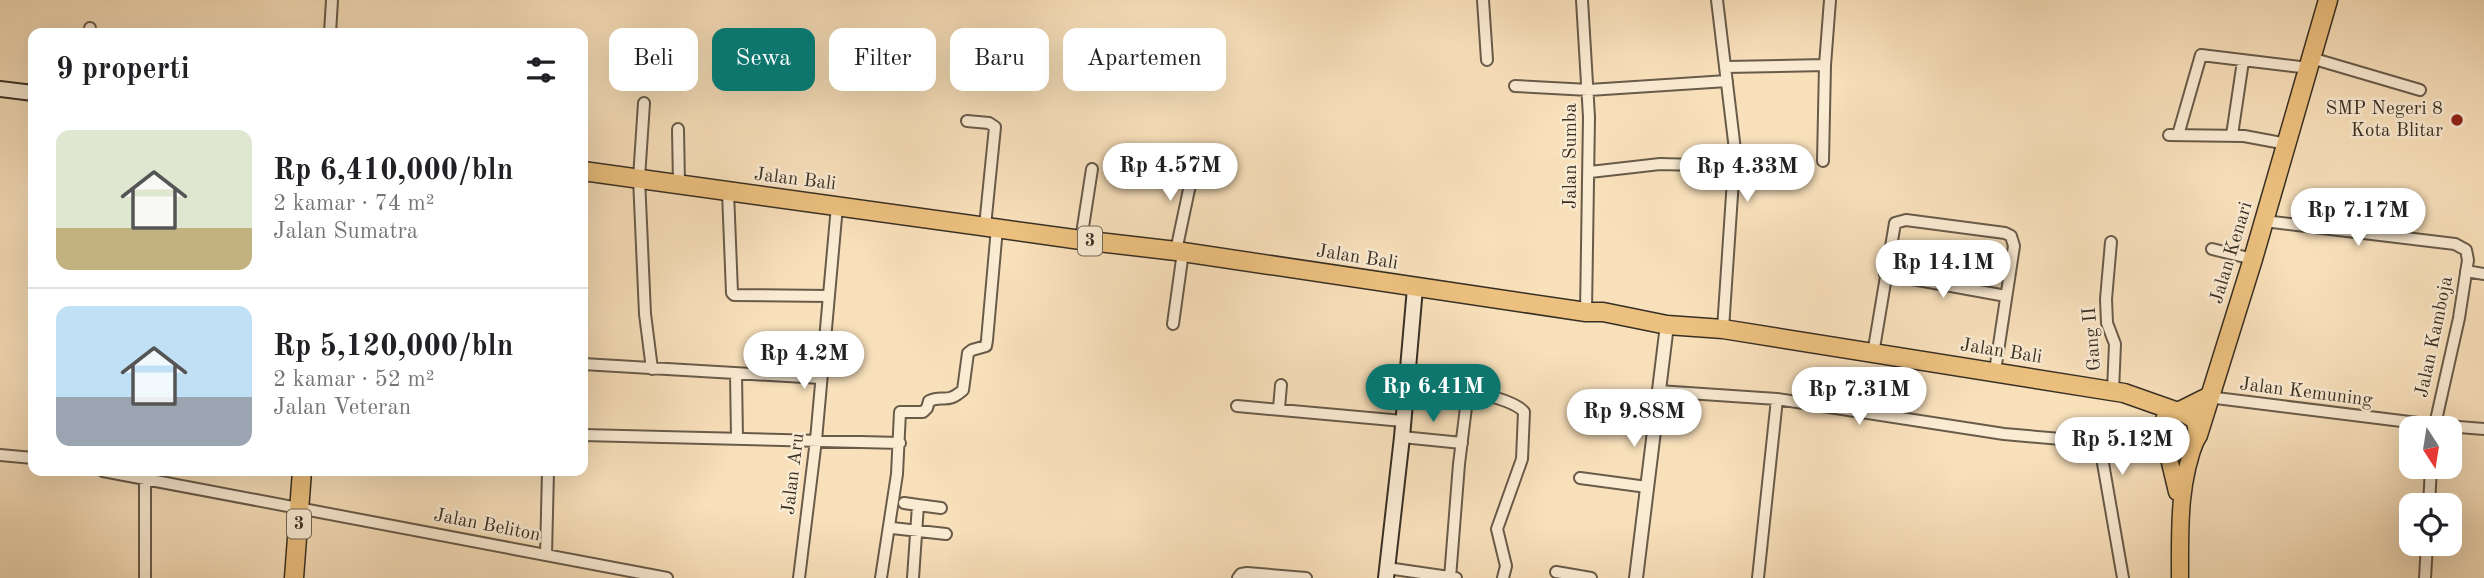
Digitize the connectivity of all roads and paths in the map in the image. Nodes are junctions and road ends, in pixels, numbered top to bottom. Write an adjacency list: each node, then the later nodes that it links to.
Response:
1 (332, 0): 7 (street)
2 (1483, 0): 8 (street)
3 (1582, 0): 16 (street, Jalan Sumba)
4 (1717, 0): 12 (street)
5 (1830, 0): 11 (street)
6 (2328, 0): 10 (highway, Jalan Kenari)
7 (330, 28)
8 (1488, 60)
9 (2244, 61): 10 (street); 24 (street); 24 (street)
10 (2310, 63): 17 (street); 25 (highway, Jalan Kenari)
11 (1825, 65): 12 (street); 27 (street)
12 (1726, 67): 13 (street)
13 (1727, 81): 16 (street); 28 (street)
14 (1515, 86): 16 (street)
15 (0, 89): 18 (main road)
16 (1589, 90): 31 (street, Jalan Sumba)
17 (2420, 90)
18 (28, 92)
19 (644, 103): 22 (street)
20 (967, 121): 37 (street)
21 (630, 129): 22 (street)
22 (642, 129): 32 (street)
23 (678, 129): 33 (street)
24 (2232, 135): 25 (street)
25 (2287, 144): 36 (highway, Jalan Kenari)
26 (1195, 161): 41 (street)
27 (1823, 161)
28 (1734, 166): 31 (street); 52 (street)
29 (1092, 169): 38 (street)
30 (588, 172): 32 (highway, Jalan Bali / 3)
31 (1590, 172): 49 (street, Jalan Sumba)
32 (639, 178): 33 (highway, Jalan Bali / 3); 55 (street)
33 (679, 184): 34 (highway, Jalan Bali / 3)
34 (728, 192): 35 (highway, Jalan Bali / 3); 47 (street)
35 (837, 206): 37 (highway, Jalan Bali / 3); 47 (street, Jalan Aru)
36 (2264, 221): 42 (highway, Jalan Kenari); 43 (street, Jalan Kamboja)
37 (991, 227): 38 (highway, Jalan Bali / 3); 80 (street)
38 (1080, 240): 41 (highway, Jalan Bali / 3)
39 (2111, 242): 63 (street, Gang II)
40 (2212, 249): 42 (street)
41 (1179, 252): 46 (highway, Jalan Bali / 3); 50 (street)
42 (2253, 259): 64 (highway, Jalan Kenari)
43 (2466, 271): 45 (street); 69 (street, Jalan Kamboja)
44 (1885, 274): 48 (street); 48 (street); 53 (street)
45 (2484, 274)
46 (1415, 288): 49 (highway, Jalan Bali / 3); 59 (main road)
47 (829, 296): 58 (street, Jalan Aru)
48 (2006, 296): 56 (street)
49 (1596, 312): 51 (highway, Jalan Bali / 3)
50 (1173, 324)
51 (1667, 325): 52 (highway, Jalan Bali / 3); 62 (street)
52 (1723, 329): 53 (highway, Jalan Bali / 3)
53 (1874, 354): 56 (highway, Jalan Bali / 3)
54 (588, 364): 55 (street)
55 (652, 369): 57 (street)
56 (1995, 371): 63 (highway, Jalan Bali / 3)
57 (736, 374): 58 (street); 78 (street)
58 (821, 378): 79 (street, Jalan Aru)
59 (1406, 380): 61 (street); 70 (main road)
60 (1281, 386): 67 (street)
61 (1468, 391): 81 (street); 111 (street)
62 (1658, 391): 65 (street); 88 (street)
63 (2119, 392): 68 (highway, 3); 74 (highway, 3)
64 (2208, 397): 68 (highway); 71 (street, Jalan Kemuning); 76 (highway, Jalan Kenari)
65 (1777, 399): 114 (street); 115 (street)
66 (1237, 406): 67 (street)
67 (1279, 408): 70 (street)
68 (2178, 412): 74 (highway); 76 (highway, 3)
69 (2436, 416)
70 (1403, 421): 77 (main road)
71 (2399, 422)
72 (2462, 428): 73 (street, Jalan Kemuning)
73 (2484, 429)
74 (2163, 433): 76 (highway); 91 (main road)
75 (588, 435): 78 (street)
76 (2198, 435): 91 (main road)
77 (1402, 437): 81 (street); 100 (main road)
78 (737, 439): 79 (street)
79 (816, 440): 80 (street); 104 (street, Jalan Aru)
80 (900, 443): 105 (street)
81 (1462, 443): 109 (street)
82 (0, 455): 83 (street)
83 (28, 458)
84 (302, 476): 93 (highway, 3)
85 (548, 476): 97 (street)
86 (151, 477): 93 (street, Jalan Beliton); 101 (street)
87 (1580, 478): 88 (street)
88 (1647, 487): 113 (street)
89 (904, 503): 90 (street)
90 (918, 505): 92 (street); 95 (street)
91 (2180, 505): 116 (main road)
92 (941, 508)
93 (300, 509): 97 (street, Jalan Beliton); 102 (highway, 3)
94 (892, 528): 95 (street)
95 (917, 531): 96 (street); 106 (street)
96 (946, 534)
97 (546, 555): 103 (street, Jalan Beliton)
98 (2426, 556): 117 (street)
99 (1556, 572): 112 (street)
100 (1386, 573): 109 (street)
101 (145, 578)
102 (294, 578)
103 (667, 578)
104 (799, 578)
105 (881, 578)
106 (913, 578)
107 (1238, 578): 108 (street)
108 (1306, 578)
109 (1450, 578): 110 (street)
110 (1456, 578)
111 (1503, 578)
112 (1591, 578)
113 (1636, 578)
114 (1758, 578)
115 (2123, 578)
116 (2180, 578)
117 (2425, 578)

